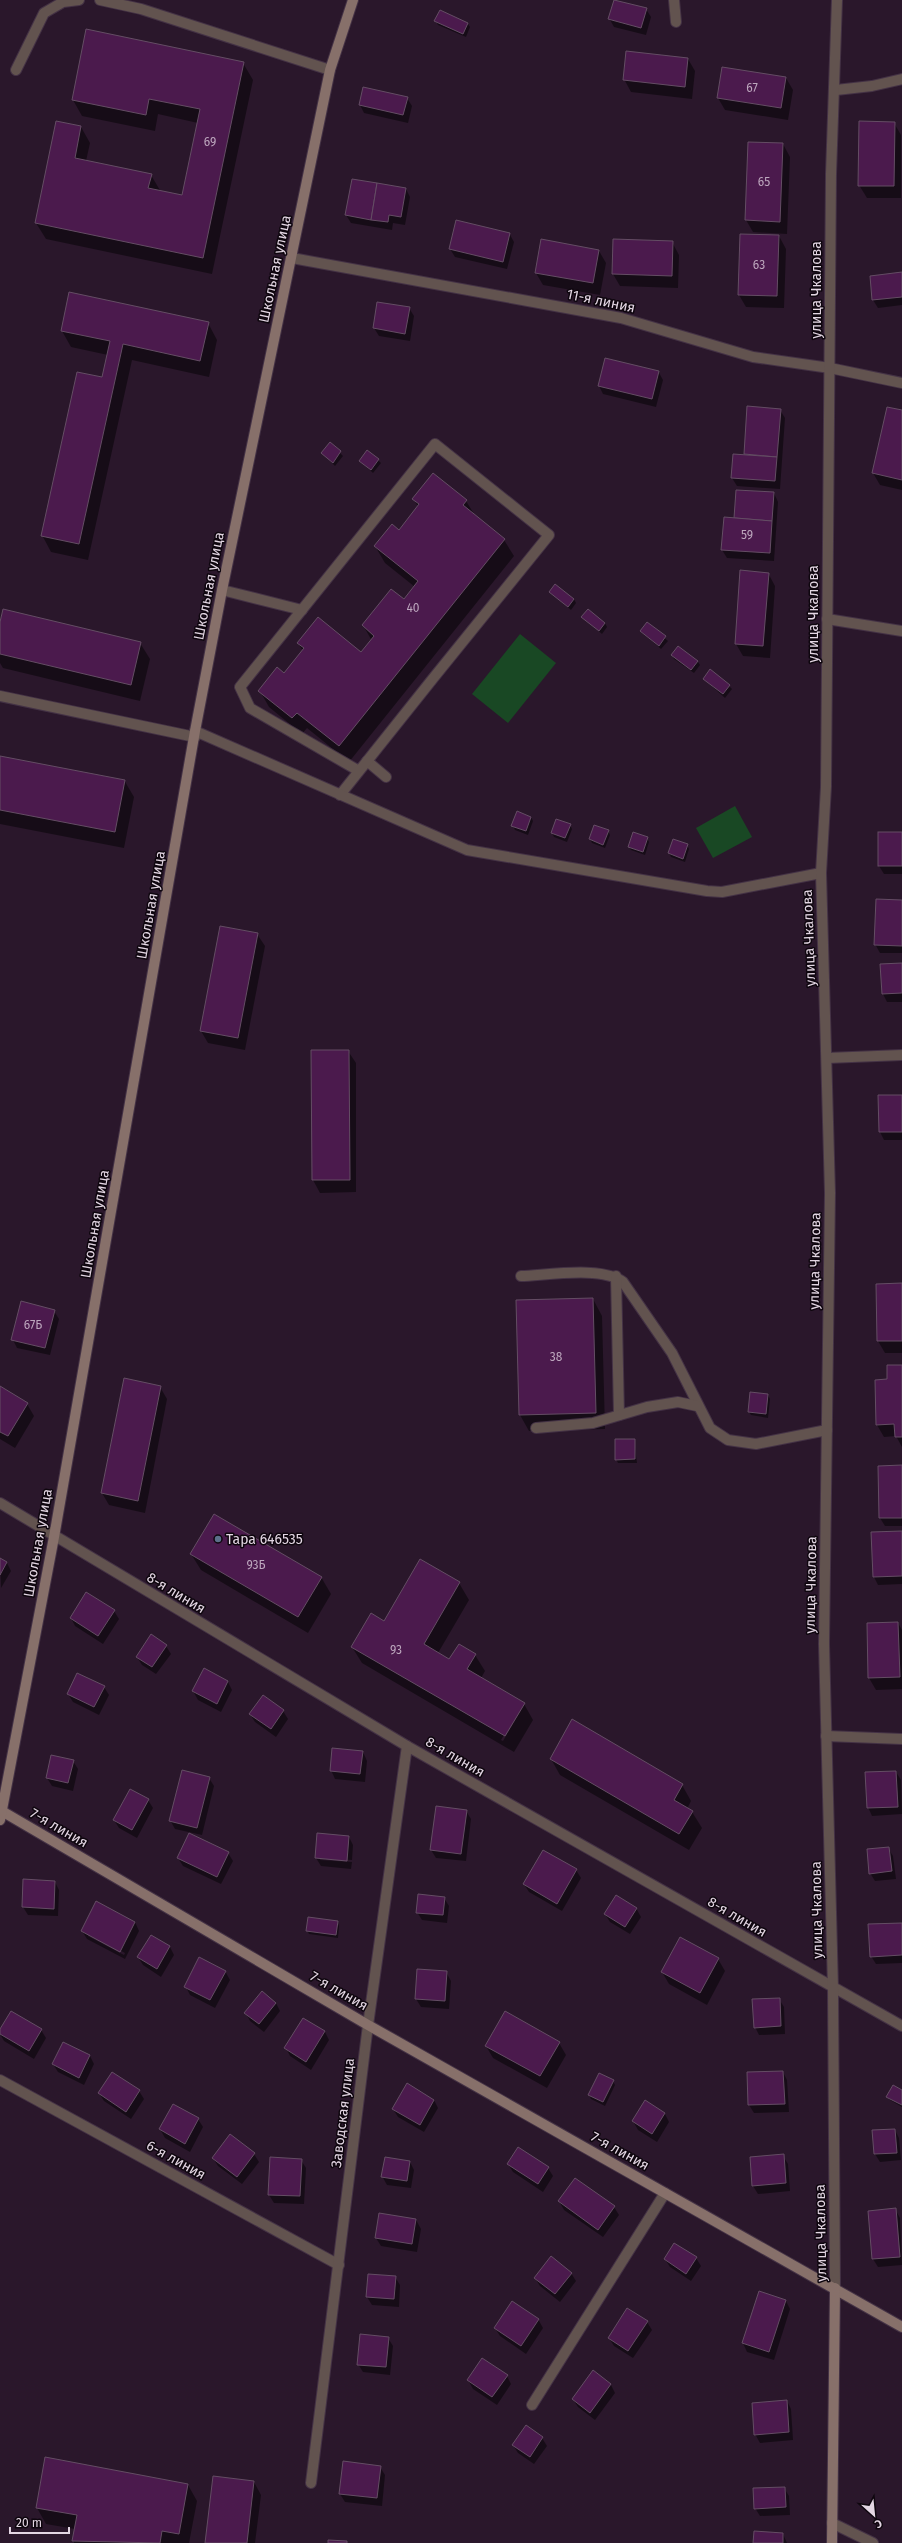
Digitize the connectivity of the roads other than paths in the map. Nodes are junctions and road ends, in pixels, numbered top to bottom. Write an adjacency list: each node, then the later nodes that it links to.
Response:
1 (79, 0): 7 (street)
2 (100, 0): 8 (street)
3 (353, 0): 8 (street, Школьная улица)
4 (674, 0): 6 (street)
5 (837, 0): 10 (street, улица Чкалова)
6 (676, 22)
7 (16, 70)
8 (330, 70): 11 (street, Школьная улица)
9 (902, 79): 10 (street)
10 (836, 90): 12 (street, улица Чкалова)
11 (292, 258): 12 (street, 11-я линия); 14 (street, Школьная улица)
12 (830, 368): 13 (street, 11-я линия); 16 (street, улица Чкалова)
13 (902, 383)
14 (222, 590): 15 (street); 19 (street, Школьная улица)
15 (302, 610): 20 (street); 21 (street)
16 (827, 618): 17 (street); 24 (street, улица Чкалова)
17 (902, 631)
18 (0, 696): 19 (street)
19 (195, 734): 23 (street); 34 (street, Школьная улица)
20 (367, 761): 21 (street); 22 (street)
21 (359, 771): 23 (street)
22 (386, 777)
23 (340, 795): 24 (street)
24 (822, 873): 26 (street, улица Чкалова)
25 (902, 1055): 26 (street)
26 (827, 1058): 32 (street, улица Чкалова)
27 (521, 1276): 28 (street)
28 (616, 1276): 29 (street); 30 (street)
29 (697, 1406): 30 (street); 32 (street)
30 (619, 1415): 31 (street)
31 (536, 1428)
32 (827, 1430): 35 (street, улица Чкалова)
33 (0, 1503): 34 (street, 8-я линия)
34 (54, 1536): 37 (street, 8-я линия); 38 (street, Школьная улица)
35 (826, 1736): 36 (street); 39 (street, улица Чкалова)
36 (902, 1740)
37 (407, 1746): 39 (street, 8-я линия); 40 (street, Заводская улица)
38 (0, 1814): 40 (street, 7-я линия)
39 (833, 1988): 41 (street, 8-я линия); 45 (street, улица Чкалова)
40 (368, 2025): 43 (street, 7-я линия); 44 (street, Заводская улица)
41 (902, 2026)
42 (0, 2080): 44 (street, 6-я линия)
43 (665, 2192): 45 (street, 7-я линия); 47 (street)
44 (339, 2265): 48 (street, Заводская улица)
45 (835, 2288): 46 (street, 7-я линия); 49 (street, улица Чкалова)
46 (902, 2328)
47 (532, 2405)
48 (311, 2482)
49 (832, 2523): 50 (street, улица Чкалова); 51 (street)
50 (832, 2543)
51 (873, 2543)

